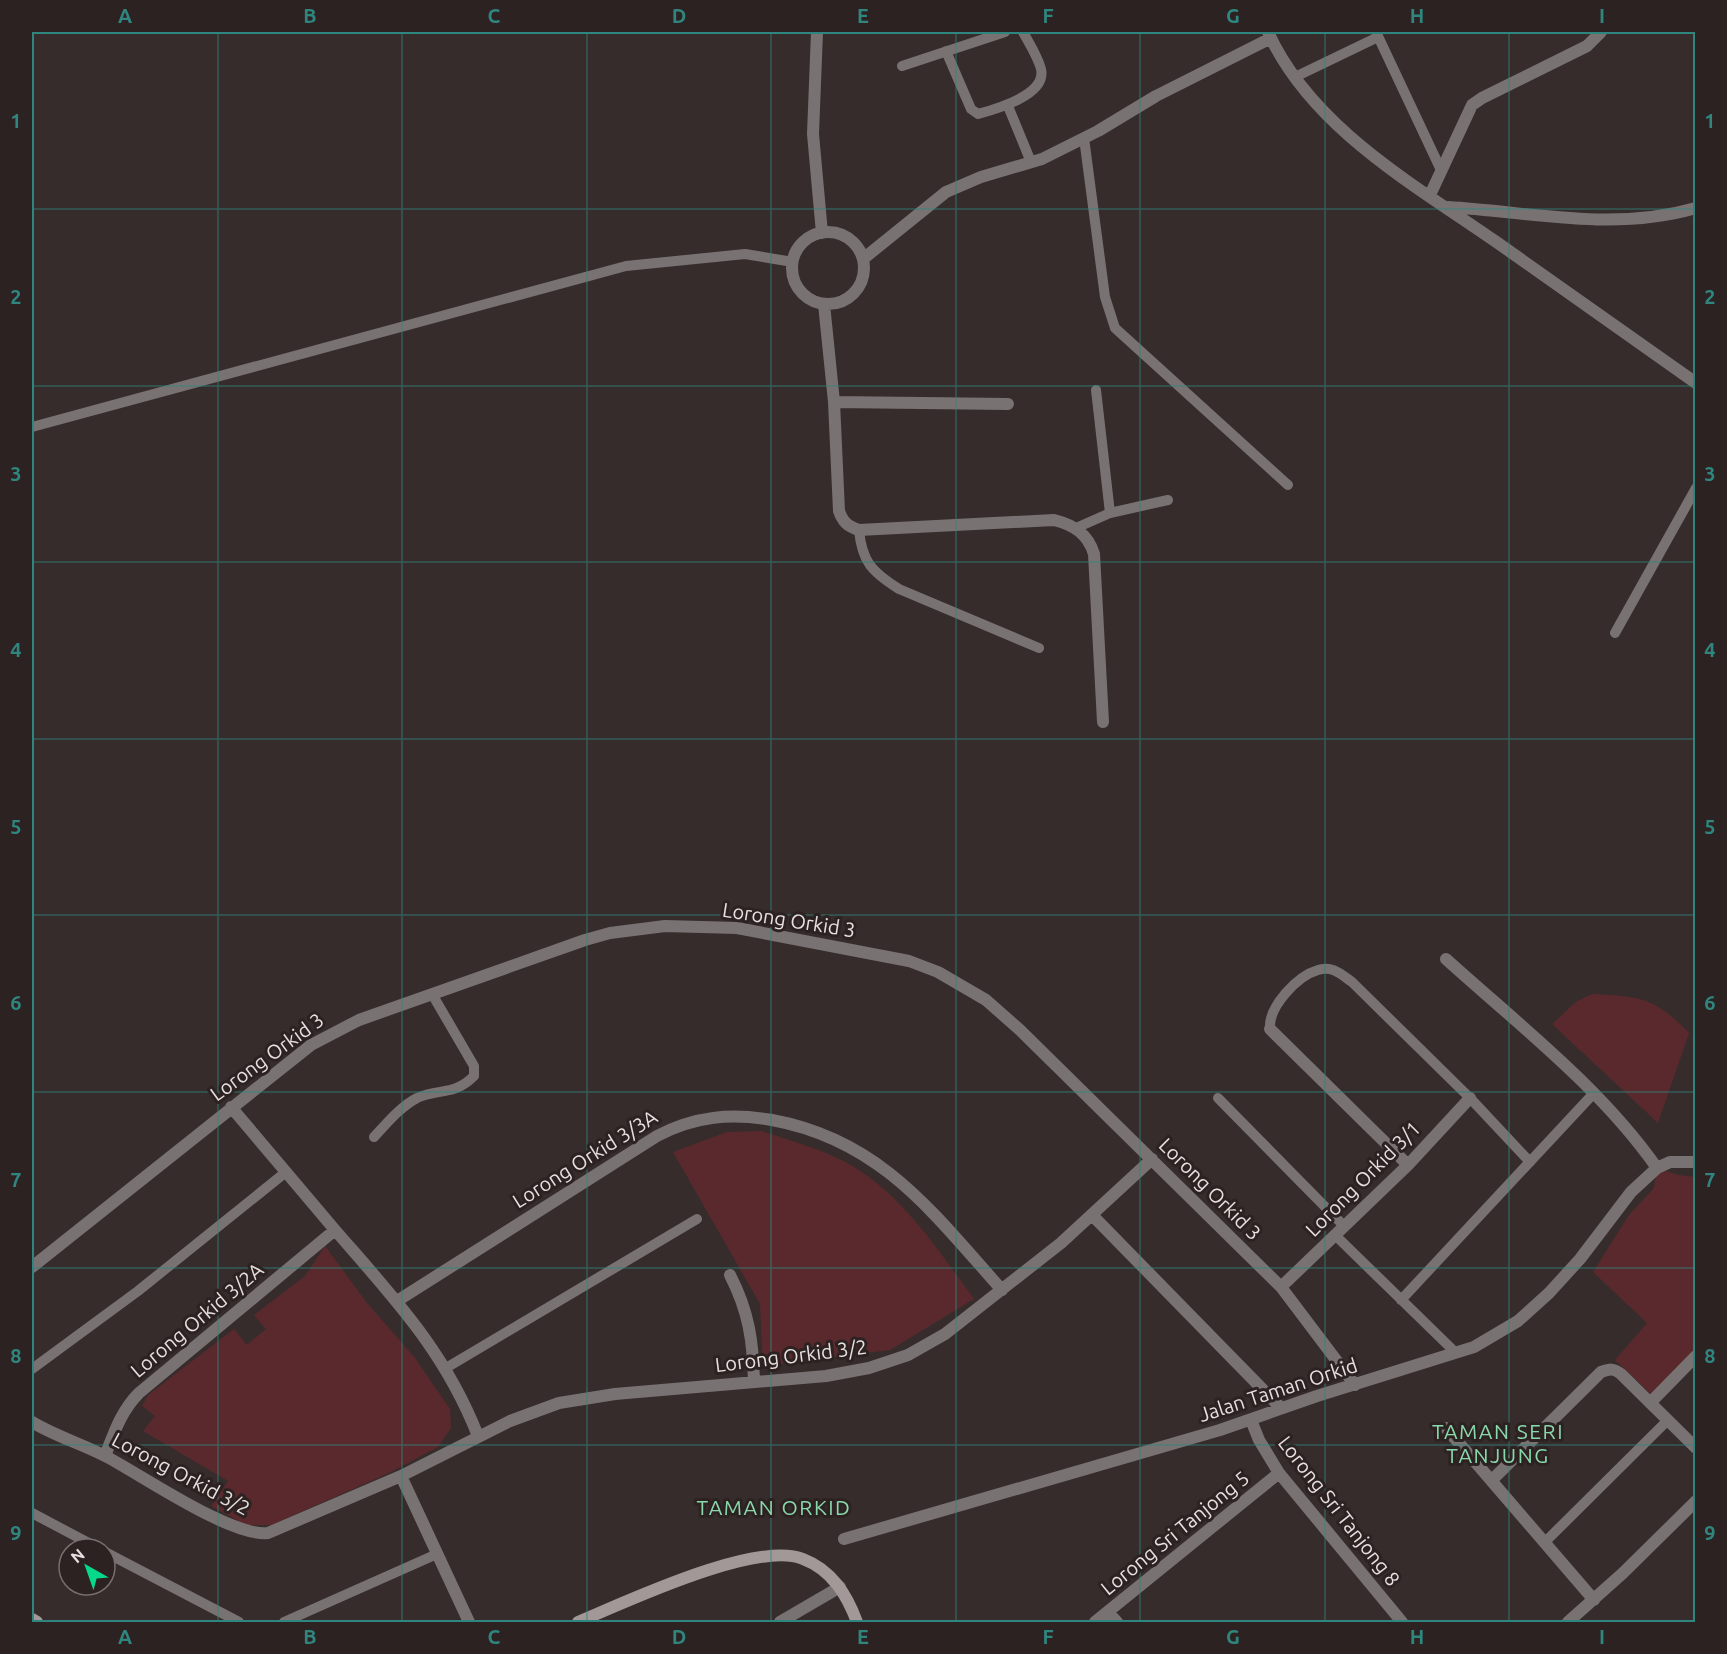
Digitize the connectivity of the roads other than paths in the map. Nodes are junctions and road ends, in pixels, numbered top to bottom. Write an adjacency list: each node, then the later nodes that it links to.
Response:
1 (817, 32): 17 (street)
2 (1005, 32): 7 (lane)
3 (1023, 32): 10 (lane)
4 (1601, 32): 13 (street)
5 (1377, 34): 9 (lane); 13 (lane)
6 (1270, 35): 9 (street); 11 (street)
7 (946, 51): 8 (lane); 10 (lane)
8 (902, 66)
9 (1295, 77): 14 (street)
10 (1008, 106): 12 (lane)
11 (1084, 138): 12 (street); 26 (lane)
12 (1031, 162): 18 (street)
13 (1441, 170): 14 (street)
14 (1430, 195): 15 (street)
15 (1447, 207): 16 (street); 21 (street)
16 (1695, 208)
17 (822, 233): 18 (street); 19 (street)
18 (863, 259): 20 (street)
19 (793, 262): 20 (street); 25 (lane)
20 (824, 304): 23 (street)
21 (1695, 383)
22 (1096, 390): 29 (lane)
23 (834, 402): 24 (street); 31 (street)
24 (1008, 404)
25 (32, 427)
26 (1288, 485)
27 (1695, 488): 32 (lane)
28 (1168, 500): 29 (lane)
29 (1110, 513): 30 (lane)
30 (1076, 528): 31 (street); 34 (street)
31 (859, 530): 33 (lane)
32 (1615, 633)
33 (1039, 648)
34 (1103, 722)
35 (1446, 959): 38 (street)
36 (432, 994): 41 (street, Lorong Orkid 3); 42 (lane); 43 (street, Lorong Orkid 3)
37 (1270, 1029): 40 (lane); 46 (street)
38 (1594, 1093): 44 (lane); 47 (street)
39 (1218, 1098): 52 (lane)
40 (1470, 1098): 44 (lane); 46 (street, Lorong Orkid 3/1)
41 (231, 1107): 48 (street); 53 (street, Lorong Orkid 3)
42 (374, 1137)
43 (1152, 1159): 49 (street, Lorong Orkid 3/2); 55 (street, Lorong Orkid 3)
44 (1530, 1162): 57 (lane)
45 (1695, 1162): 47 (street)
46 (1408, 1164): 52 (street, Lorong Orkid 3/1)
47 (1657, 1168): 59 (street, Jalan Taman Orkid)
48 (286, 1172): 51 (street); 62 (lane)
49 (1093, 1216): 56 (street, Lorong Orkid 3/2); 66 (street)
50 (697, 1219): 61 (lane)
51 (335, 1230): 58 (street); 73 (street, Lorong Orkid 3/2A)
52 (1339, 1231): 55 (street, Lorong Orkid 3/1); 57 (lane)
53 (32, 1267)
54 (730, 1275): 63 (street)
55 (1281, 1287): 64 (street, Lorong Orkid 3)
56 (1002, 1290): 58 (street, Lorong Orkid 3/3A); 63 (street, Lorong Orkid 3/2)
57 (1401, 1300): 59 (lane)
58 (397, 1301): 61 (street)
59 (1456, 1353): 64 (street, Jalan Taman Orkid)
60 (1695, 1356): 65 (street)
61 (446, 1368): 71 (street)
62 (32, 1370)
63 (754, 1382): 71 (street, Lorong Orkid 3/2)
64 (1355, 1385): 66 (street, Jalan Taman Orkid)
65 (1650, 1403): 68 (street); 76 (street)
66 (1281, 1408): 67 (street, Jalan Taman Orkid)
67 (1251, 1420): 74 (street, Lorong Sri Tanjong 8); 80 (street, Jalan Taman Orkid)
68 (1668, 1420): 72 (street); 81 (lane)
69 (32, 1422): 73 (street, Lorong Orkid 3/2)
70 (1446, 1428): 76 (street)
71 (478, 1436): 75 (street, Lorong Orkid 3/2)
72 (1695, 1448)
73 (105, 1456): 75 (street, Lorong Orkid 3/2)
74 (1279, 1473): 86 (street, Lorong Sri Tanjong 5); 89 (street, Lorong Sri Tanjong 8)
75 (401, 1476): 82 (street)
76 (1492, 1480): 81 (street)
77 (1695, 1501): 85 (street)
78 (32, 1513): 79 (lane)
79 (77, 1537)
80 (844, 1539)
81 (1545, 1542): 85 (street)
82 (437, 1554): 88 (street); 92 (lane)
83 (117, 1558): 91 (lane)
84 (840, 1587): 93 (main road); 94 (street); 95 (main road)
85 (1594, 1600): 98 (street)
86 (1108, 1612): 96 (street, Lorong Sri Tanjong 5); 97 (street)
87 (32, 1619): 90 (main road)
88 (469, 1622)
89 (1400, 1622)
90 (37, 1623)
91 (239, 1623)
92 (284, 1623)
93 (578, 1623)
94 (780, 1623)
95 (857, 1623)
96 (1095, 1623)
97 (1117, 1623)
98 (1568, 1623)

